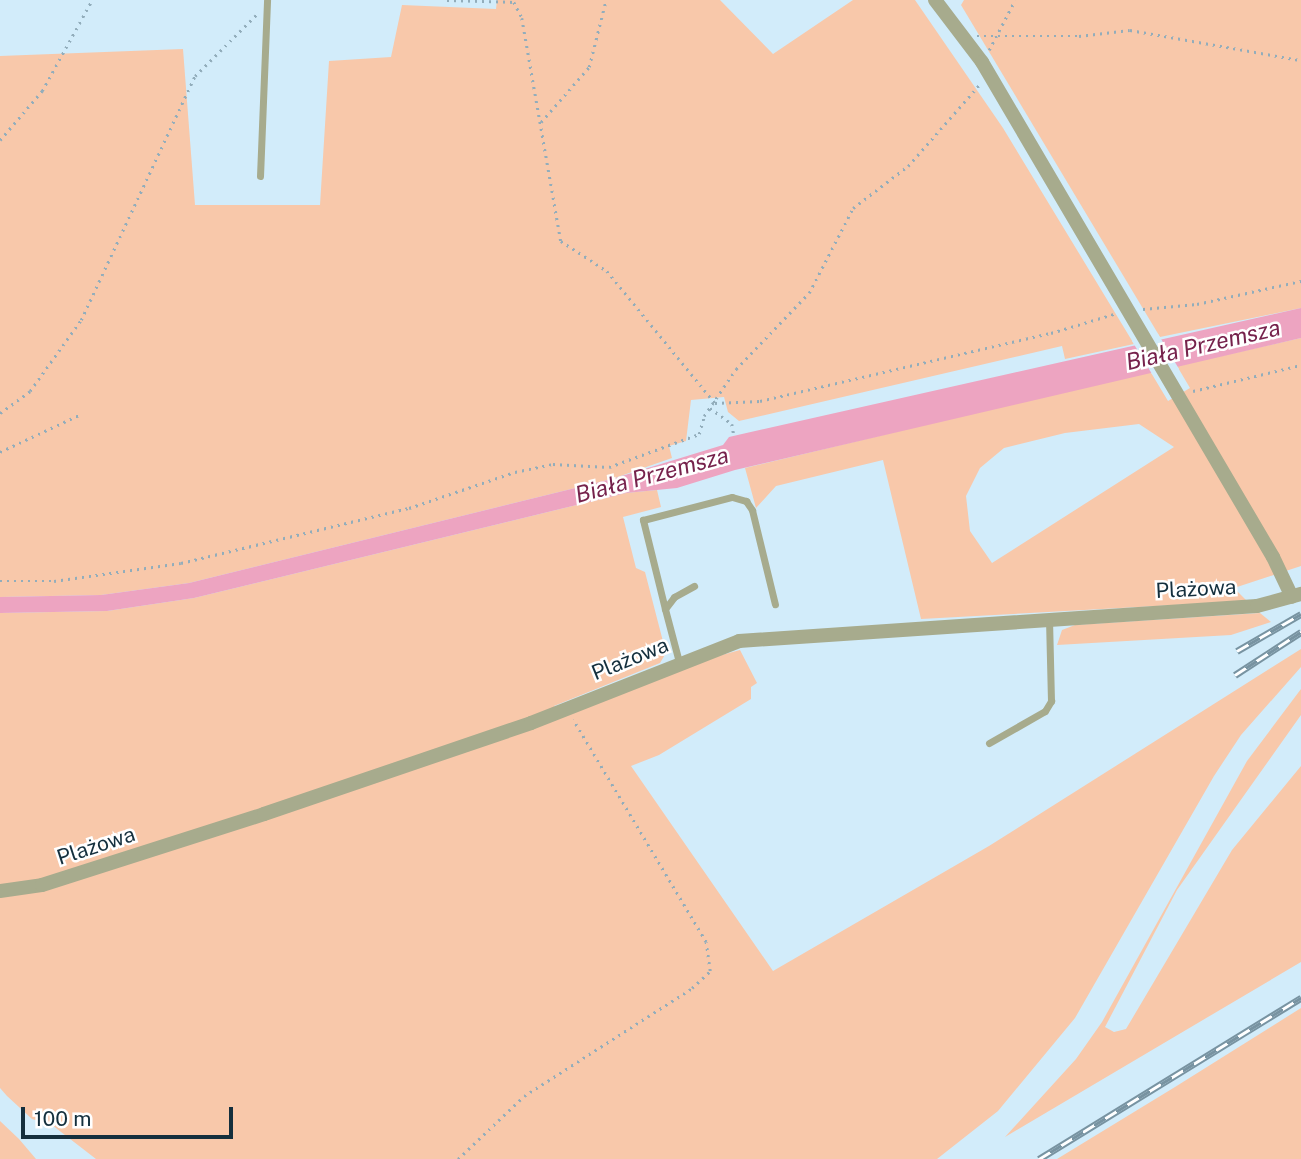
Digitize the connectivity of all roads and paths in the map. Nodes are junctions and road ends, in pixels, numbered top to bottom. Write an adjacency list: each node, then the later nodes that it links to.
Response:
1 (92, 0): 12 (path)
2 (447, 0): 11 (path)
3 (606, 0): 11 (path)
4 (935, 0): 8 (street)
5 (1015, 0): 7 (path)
6 (267, 2): 13 (lane); 20 (path)
7 (998, 33): 8 (path); 9 (path); 10 (path)
8 (964, 37): 10 (street)
9 (1301, 60)
10 (986, 68): 15 (street); 18 (path)
11 (541, 122): 18 (path)
12 (0, 140)
13 (260, 176)
14 (1301, 281): 15 (path)
15 (1133, 318): 17 (street); 18 (path)
16 (1301, 365): 17 (path)
17 (1180, 396): 26 (street)
18 (715, 403): 19 (path)
19 (710, 408): 22 (path); 24 (path)
20 (0, 413)
21 (79, 415): 23 (path)
22 (734, 435)
23 (0, 452)
24 (0, 581)
25 (694, 586): 28 (lane)
26 (1296, 595): 29 (street, Plażowa)
27 (775, 604): 28 (lane)
28 (665, 609): 30 (lane)
29 (1049, 619): 30 (street, Plażowa); 32 (lane)
30 (679, 662): 31 (street, Plażowa)
31 (565, 708): 33 (street, Plażowa); 34 (path)
32 (989, 743)
33 (0, 891)
34 (458, 1159)

